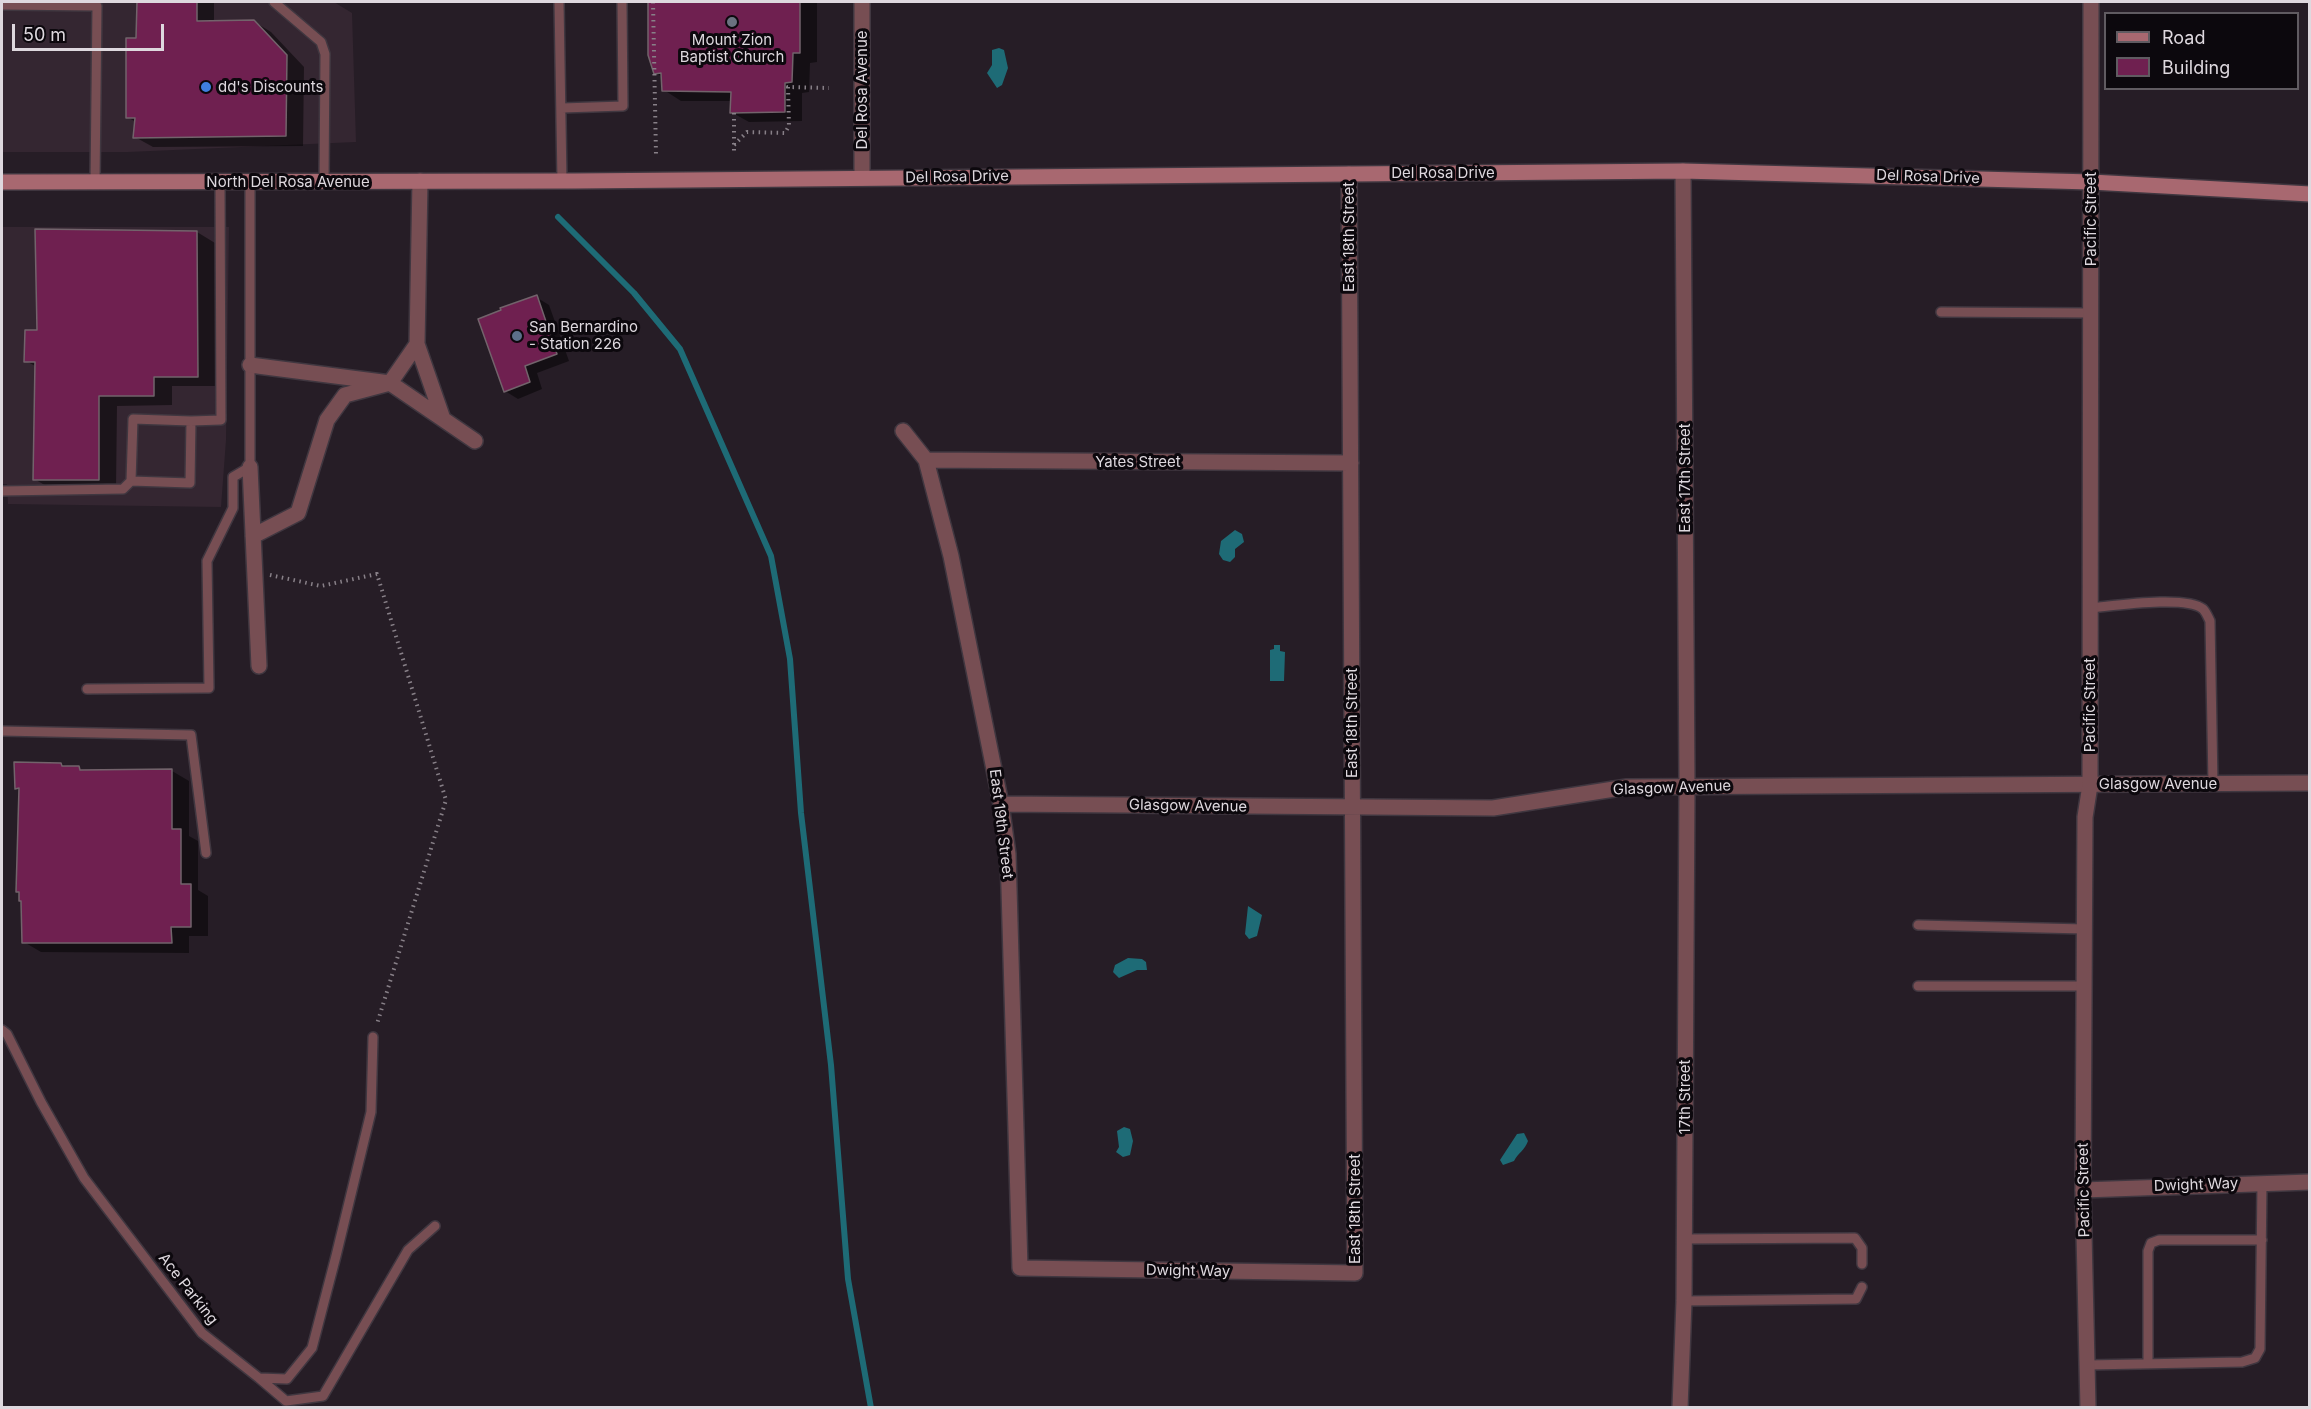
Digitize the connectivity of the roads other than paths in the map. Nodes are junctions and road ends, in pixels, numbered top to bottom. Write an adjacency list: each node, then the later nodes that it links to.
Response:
1 (274, 2): 18 (lane)
2 (559, 2): 8 (lane)
3 (622, 2): 8 (lane)
4 (862, 2): 11 (street, Del Rosa Avenue)
5 (2091, 2): 19 (street, Pacific Street)
6 (97, 4): 7 (lane); 15 (lane)
7 (2, 5)
8 (562, 108): 13 (lane)
9 (1683, 171): 10 (main road, Del Rosa Drive); 19 (main road, Del Rosa Drive); 43 (street, East 17th Street)
10 (1349, 174): 11 (main road, Del Rosa Drive); 31 (street, East 18th Street)
11 (862, 178): 13 (main road, Del Rosa Drive)
12 (420, 181): 13 (main road, North Del Rosa Avenue); 18 (main road, North Del Rosa Avenue); 23 (street)
13 (568, 181)
14 (2, 182): 15 (main road, North Del Rosa Avenue)
15 (95, 182): 16 (main road, North Del Rosa Avenue)
16 (220, 182): 17 (main road, North Del Rosa Avenue); 27 (lane)
17 (250, 182): 18 (main road, North Del Rosa Avenue); 24 (lane)
18 (324, 182)
19 (2091, 182): 20 (main road, Del Rosa Drive); 22 (street, Pacific Street)
20 (2310, 194)
21 (1941, 312): 22 (lane)
22 (2091, 313): 36 (street, Pacific Street)
23 (417, 344): 25 (street); 26 (street)
24 (250, 365): 25 (street); 32 (lane)
25 (390, 383): 26 (street); 35 (street)
26 (443, 419): 29 (street)
27 (191, 421): 33 (lane); 33 (lane)
28 (903, 431): 30 (street, East 19th Street)
29 (475, 441)
30 (926, 460): 31 (street, Yates Street); 44 (street, East 19th Street)
31 (1351, 463): 45 (street, East 18th Street)
32 (250, 467): 35 (street); 38 (lane)
33 (131, 481): 34 (lane)
34 (2, 491)
35 (253, 536): 37 (street)
36 (2090, 608): 41 (lane); 42 (street, Pacific Street)
37 (259, 666)
38 (87, 689)
39 (2, 731): 46 (lane)
40 (2310, 783): 41 (street, Glasgow Avenue)
41 (2213, 784): 42 (street, Glasgow Avenue)
42 (2090, 785): 43 (street, Glasgow Avenue); 48 (street, Pacific Street)
43 (1687, 786): 45 (street, Glasgow Avenue); 57 (street, 17th Street)
44 (1001, 804): 45 (street, Glasgow Avenue); 60 (street, East 19th Street)
45 (1353, 808): 61 (street, East 18th Street)
46 (206, 853)
47 (1918, 926): 48 (lane)
48 (2084, 929): 50 (street, Pacific Street)
49 (1918, 986): 50 (lane)
50 (2084, 986): 55 (street, Pacific Street)
51 (2, 1030): 66 (lane, Ace Parking)
52 (373, 1037): 66 (lane)
53 (2310, 1182): 54 (street, Dwight Way)
54 (2262, 1183): 55 (street, Dwight Way); 58 (lane)
55 (2083, 1190): 65 (street, Pacific Street)
56 (435, 1226): 66 (lane, Ace Parking)
57 (1684, 1239): 59 (lane); 63 (street, 17th Street)
58 (2262, 1240): 64 (lane); 64 (lane)
59 (1862, 1264)
60 (1020, 1268): 61 (street, Dwight Way)
61 (1355, 1273)
62 (1862, 1287): 63 (lane)
63 (1684, 1301): 67 (street, 17th Street)
64 (2148, 1363): 65 (lane)
65 (2088, 1365): 68 (street, Pacific Street)
66 (259, 1378)
67 (1680, 1407)
68 (2088, 1407)

